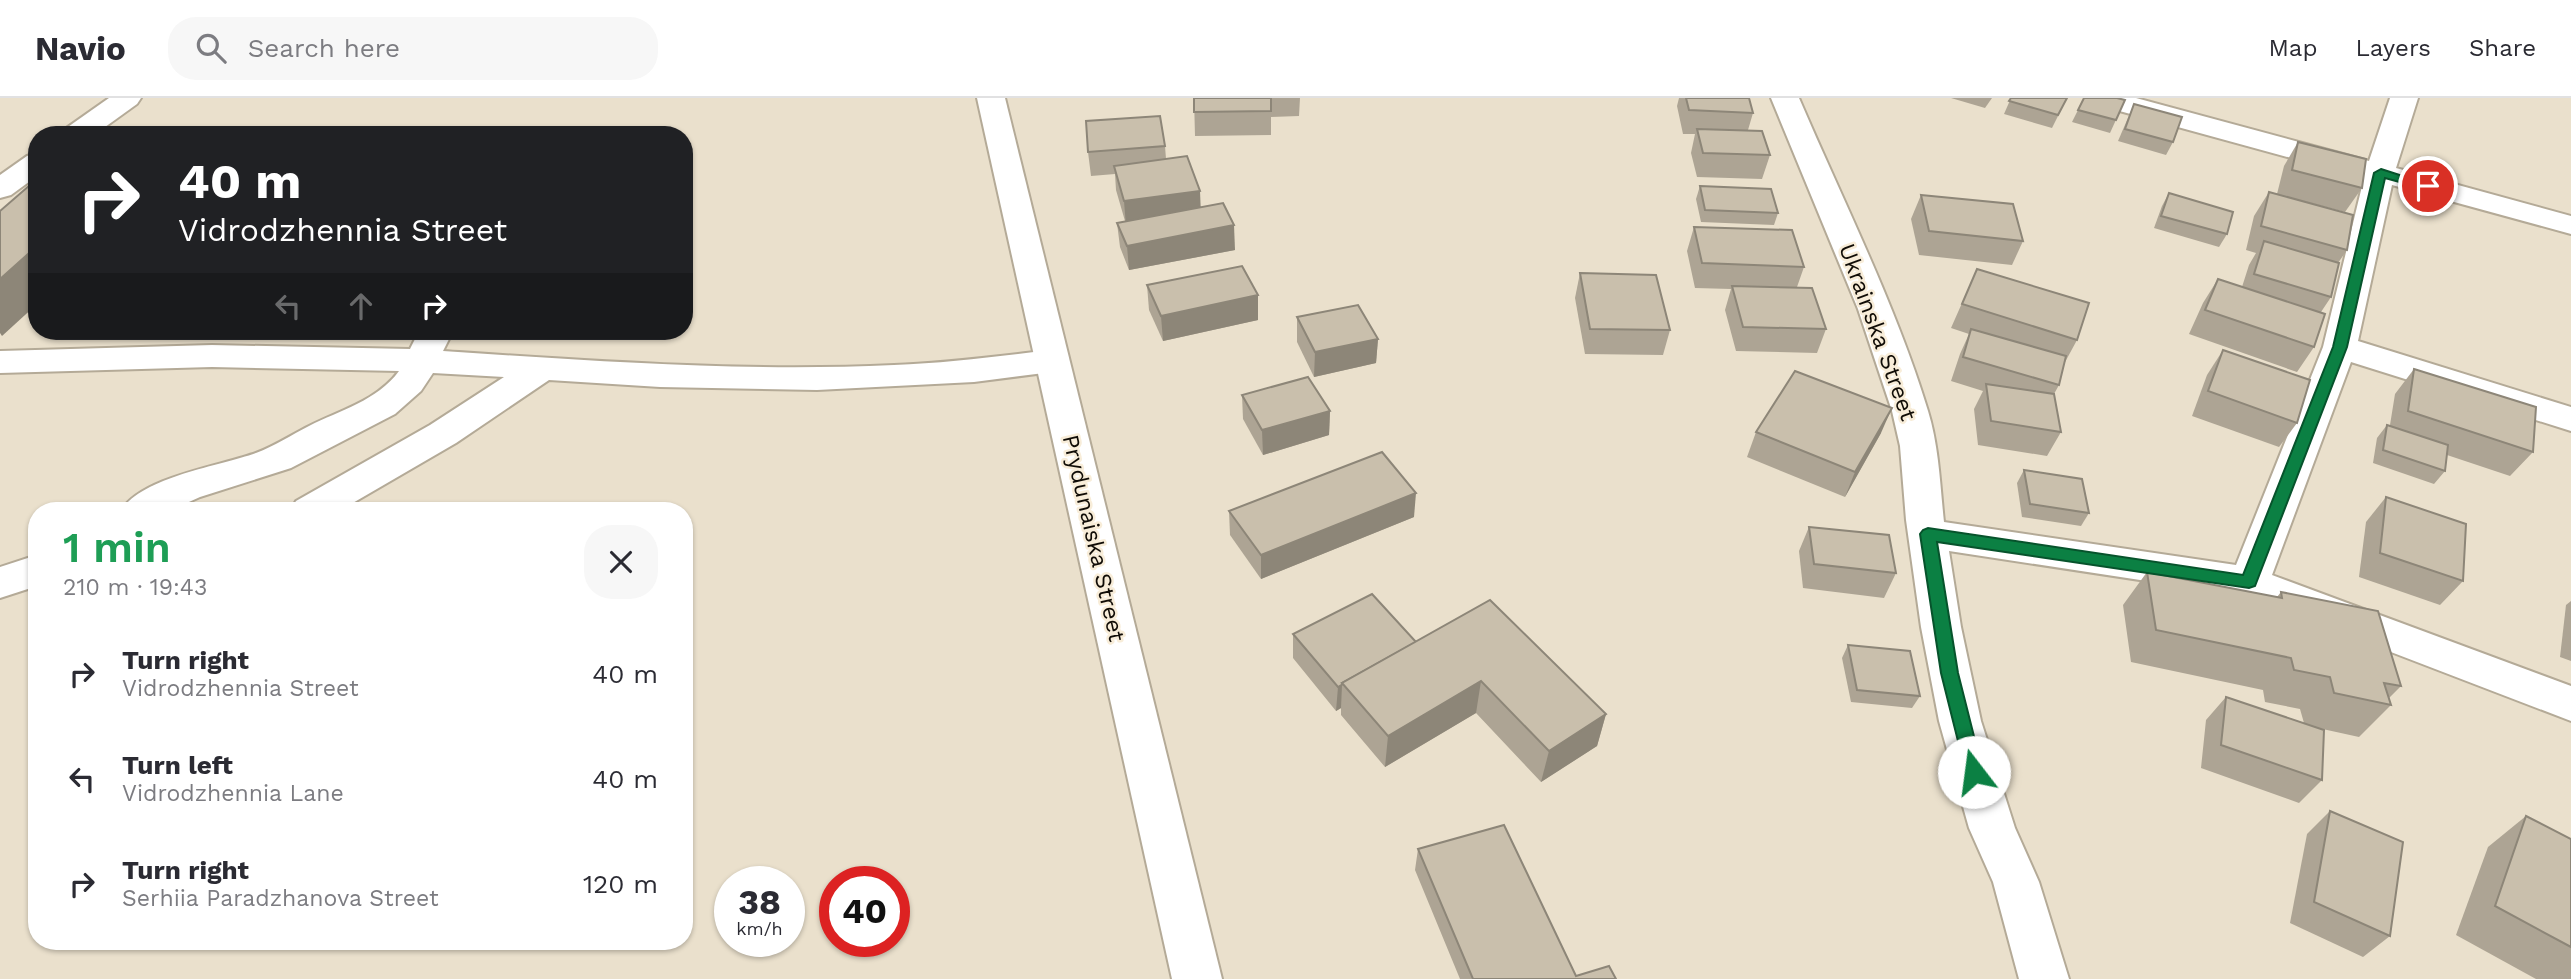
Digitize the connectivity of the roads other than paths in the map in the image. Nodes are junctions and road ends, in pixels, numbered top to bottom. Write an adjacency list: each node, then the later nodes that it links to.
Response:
1 (127, 98): 6 (street)
2 (991, 98): 13 (street, Prydunaiska Street)
3 (1785, 98): 19 (street, Ukrainska Street)
4 (2104, 98): 8 (street)
5 (2404, 98): 8 (street)
6 (88, 126)
7 (28, 168): 9 (street)
8 (2381, 173): 10 (street); 12 (street)
9 (0, 188)
10 (2571, 225)
11 (429, 346): 14 (street); 15 (street); 17 (street)
12 (2340, 347): 16 (street); 21 (street)
13 (1052, 361): 15 (street); 24 (street, Prydunaiska Street)
14 (0, 362)
15 (540, 370): 18 (street)
16 (2571, 419)
17 (154, 502)
18 (325, 502)
19 (1928, 534): 21 (street); 25 (street, Ukrainska Street)
20 (28, 573): 22 (street)
21 (2249, 582): 23 (street)
22 (0, 583)
23 (2571, 704)
24 (1197, 979)
25 (2045, 979)

